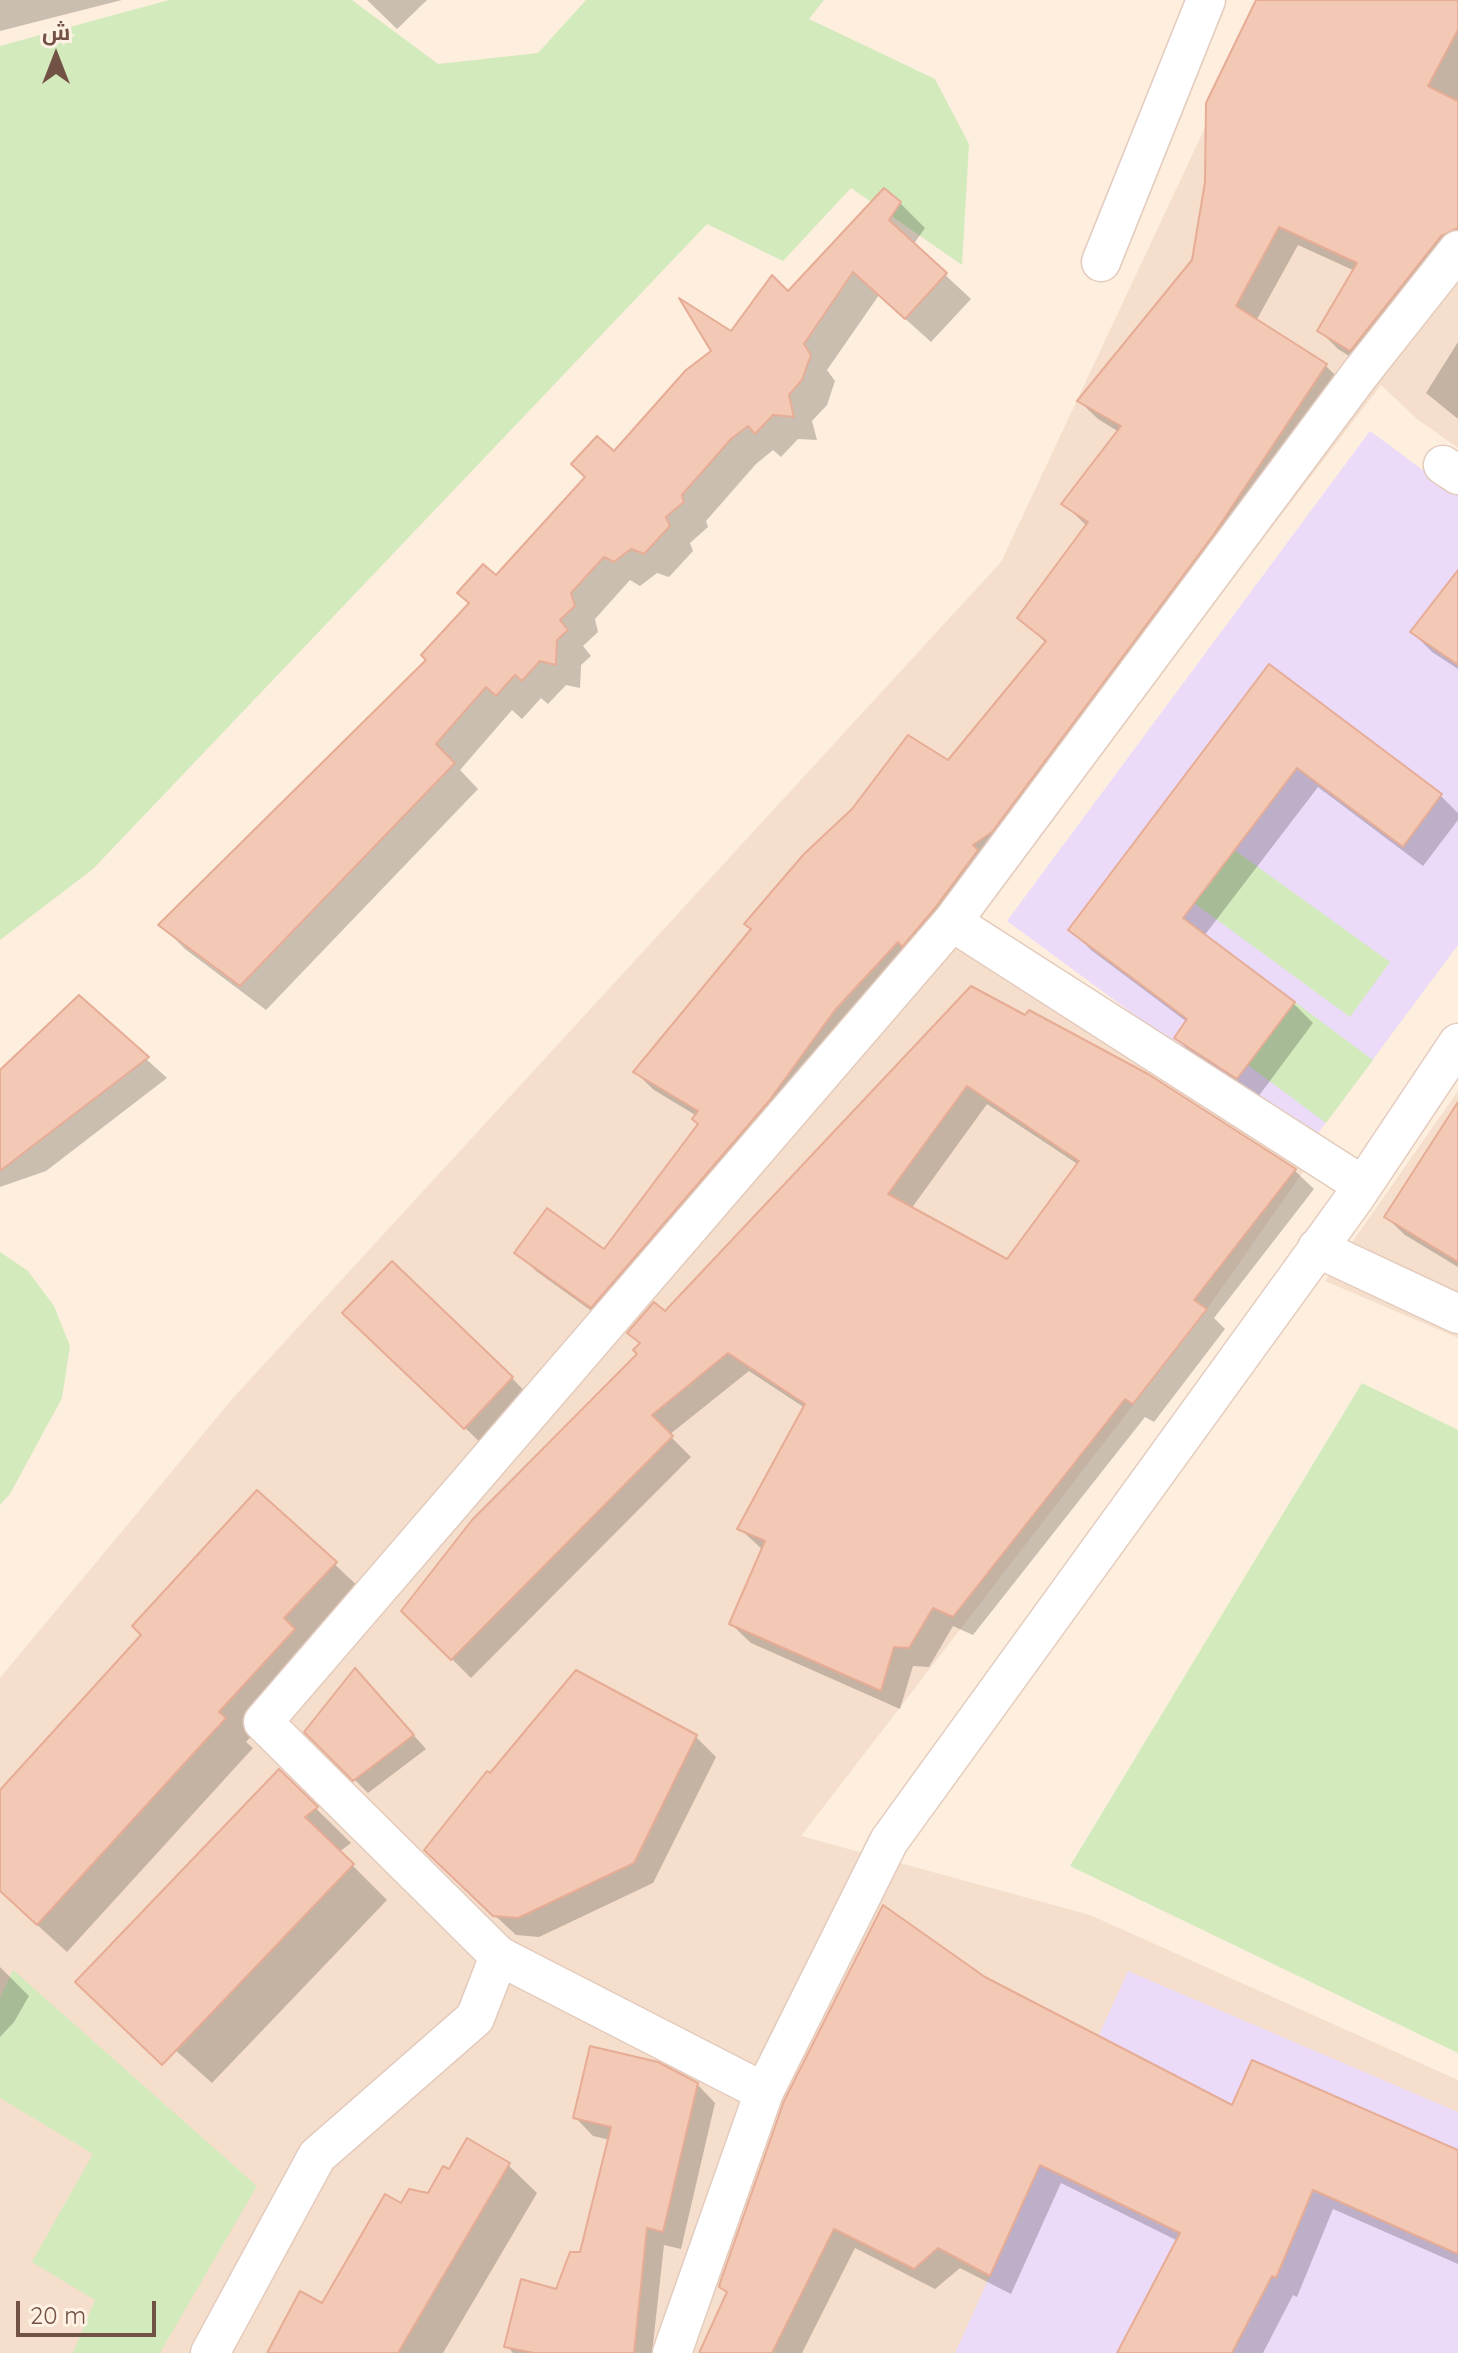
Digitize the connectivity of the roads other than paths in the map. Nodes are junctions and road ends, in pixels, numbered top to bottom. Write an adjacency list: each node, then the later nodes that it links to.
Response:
1 (1206, 0): 3 (street)
2 (1458, 250): 4 (street)
3 (1101, 262)
4 (952, 922): 6 (street); 9 (street)
5 (1458, 1043): 6 (street)
6 (1362, 1185): 7 (street)
7 (1317, 1248): 8 (street); 10 (street)
8 (1458, 1314)
9 (499, 1956): 10 (street); 11 (street)
10 (764, 2092): 12 (street)
11 (210, 2353)
12 (672, 2353)

